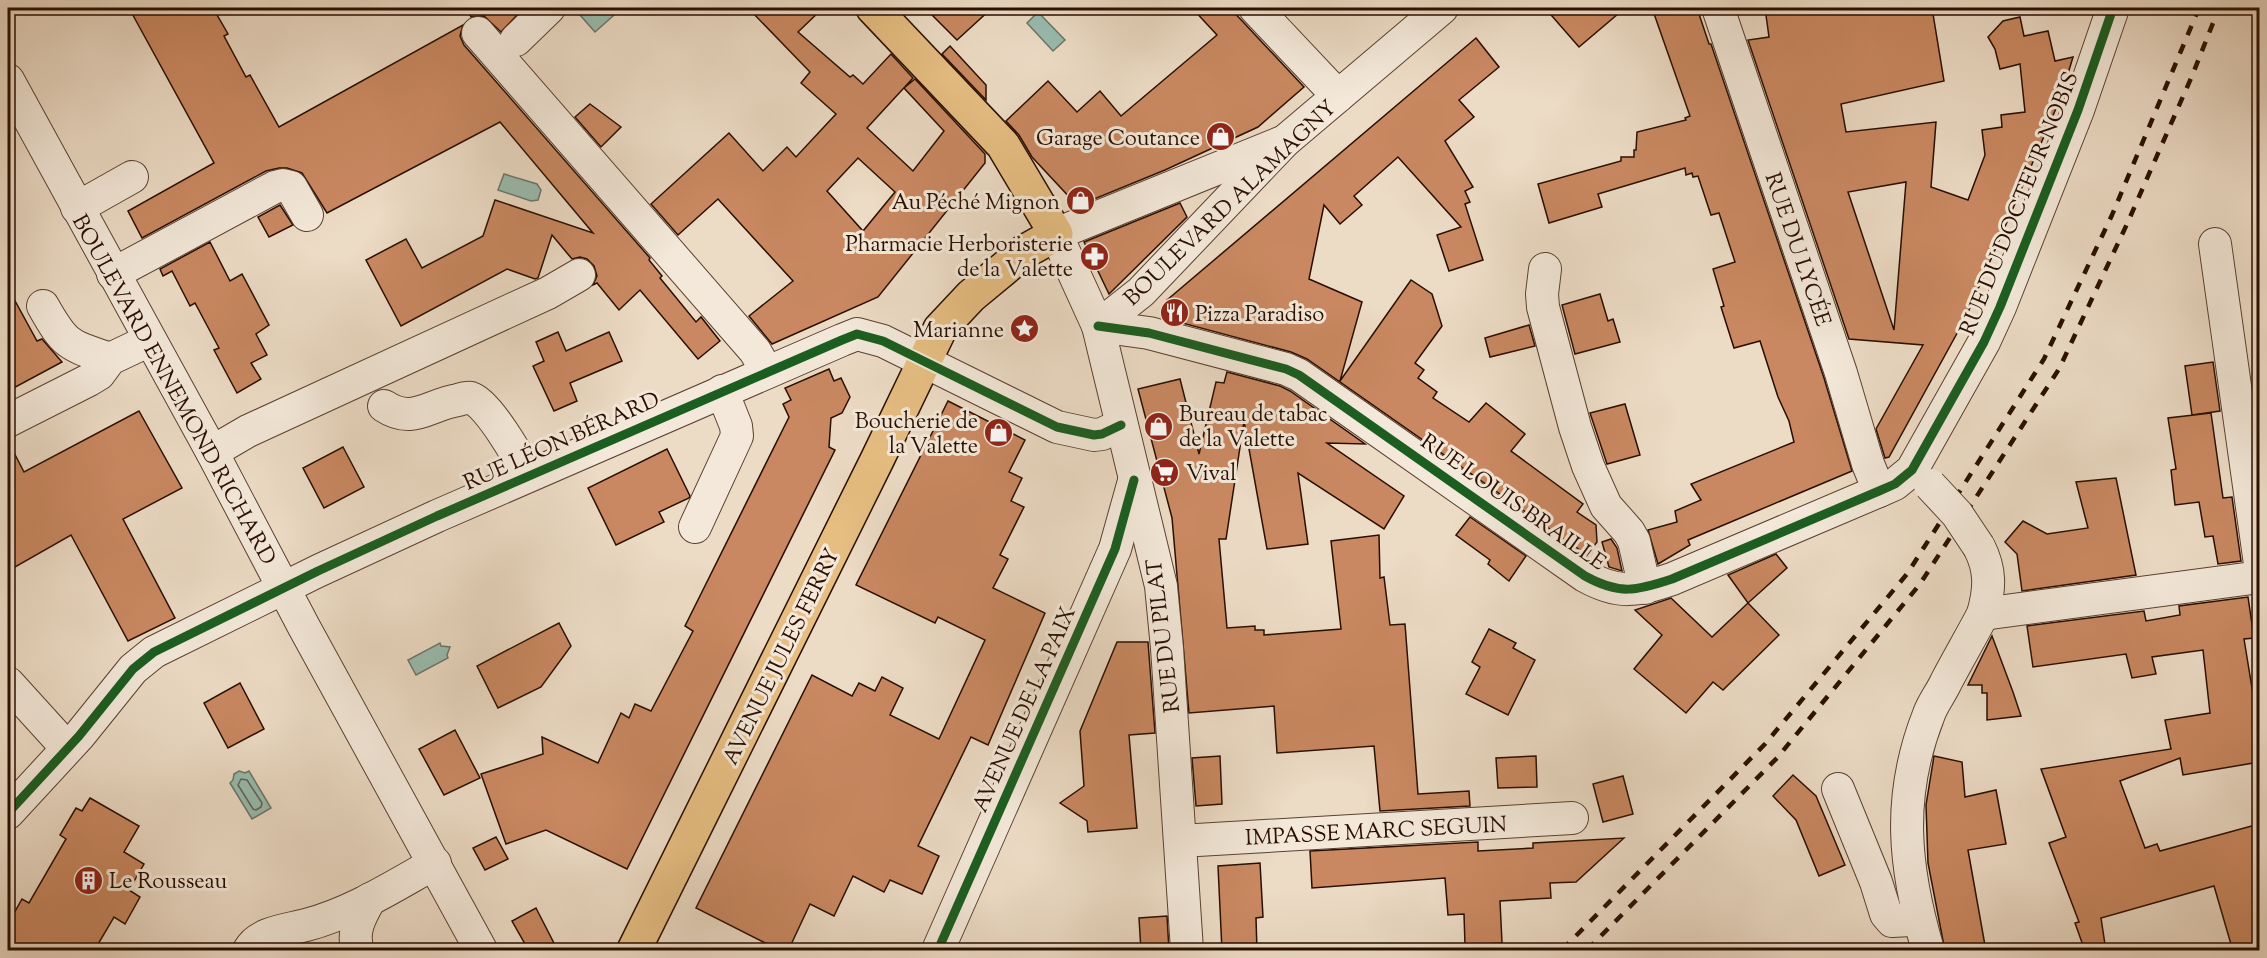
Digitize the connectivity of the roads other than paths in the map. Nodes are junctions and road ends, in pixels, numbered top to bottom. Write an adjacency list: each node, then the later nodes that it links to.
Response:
1 (549, 8): 8 (street)
2 (873, 8): 15 (main road, RUE DU PILAT)
3 (1255, 8): 10 (street)
4 (1442, 8): 10 (street, BOULEVARD ALAMAGNY)
5 (1718, 8): 34 (street, RUE DU LYCÉE)
6 (2113, 8): 32 (street, RUE DU DOCTEUR NOBIS)
7 (478, 33): 25 (street)
8 (516, 40)
9 (8, 80): 13 (street, BOULEVARD ENNEMOND RICHARD)
10 (1338, 96): 11 (street, BOULEVARD ALAMAGNY)
11 (1285, 141): 15 (street); 21 (street, BOULEVARD ALAMAGNY)
12 (132, 177): 13 (street)
13 (77, 208): 18 (street, BOULEVARD ENNEMOND RICHARD)
14 (307, 215): 18 (street)
15 (1056, 234): 21 (street, RUE DU PILAT); 24 (main road, AVENUE JULES FERRY)
16 (2215, 244): 36 (street)
17 (1545, 268): 39 (street)
18 (114, 274): 22 (street, BOULEVARD ENNEMOND RICHARD)
19 (579, 275): 30 (street)
20 (43, 306): 23 (street)
21 (1098, 327): 29 (street, RUE DU PILAT); 39 (street, RUE LOUIS BRAILLE)
22 (150, 340): 23 (street); 30 (street, BOULEVARD ENNEMOND RICHARD)
23 (110, 359): 28 (street)
24 (924, 361): 25 (street, RUE LÉON BÉRARD); 29 (street); 53 (main road, AVENUE JULES FERRY)
25 (767, 372): 26 (street, RUE LÉON BÉRARD)
26 (722, 391): 31 (street, RUE LÉON BÉRARD); 35 (street)
27 (384, 406): 31 (street)
28 (8, 421)
29 (1120, 425): 33 (street, RUE DU PILAT)
30 (212, 452): 38 (street, BOULEVARD ENNEMOND RICHARD)
31 (527, 476): 38 (street, RUE LÉON BÉRARD)
32 (1921, 478): 34 (street, RUE LOUIS BRAILLE); 40 (street, bridge)
33 (1134, 480): 46 (street, RUE DU PILAT); 54 (street, AVENUE DE LA PAIX)
34 (1879, 491): 39 (street, RUE LOUIS BRAILLE)
35 (695, 527)
36 (2259, 564)
37 (2259, 577): 40 (street)
38 (283, 587): 42 (street, RUE LÉON BÉRARD); 47 (street, BOULEVARD ENNEMOND RICHARD)
39 (1646, 588)
40 (1983, 614): 49 (street)
41 (8, 683): 42 (street)
42 (67, 748): 44 (street, RUE LÉON BÉRARD)
43 (1838, 789): 49 (street)
44 (8, 813)
45 (1572, 818): 46 (street, IMPASSE MARC SEGUIN)
46 (1180, 841): 55 (street, RUE DU PILAT)
47 (435, 864): 48 (street); 52 (street, BOULEVARD ENNEMOND RICHARD)
48 (370, 899): 50 (street); 51 (street)
49 (1918, 917): 56 (street)
50 (249, 951)
51 (358, 951)
52 (481, 951)
53 (634, 951)
54 (939, 951)
55 (1187, 951)
56 (1928, 951)

